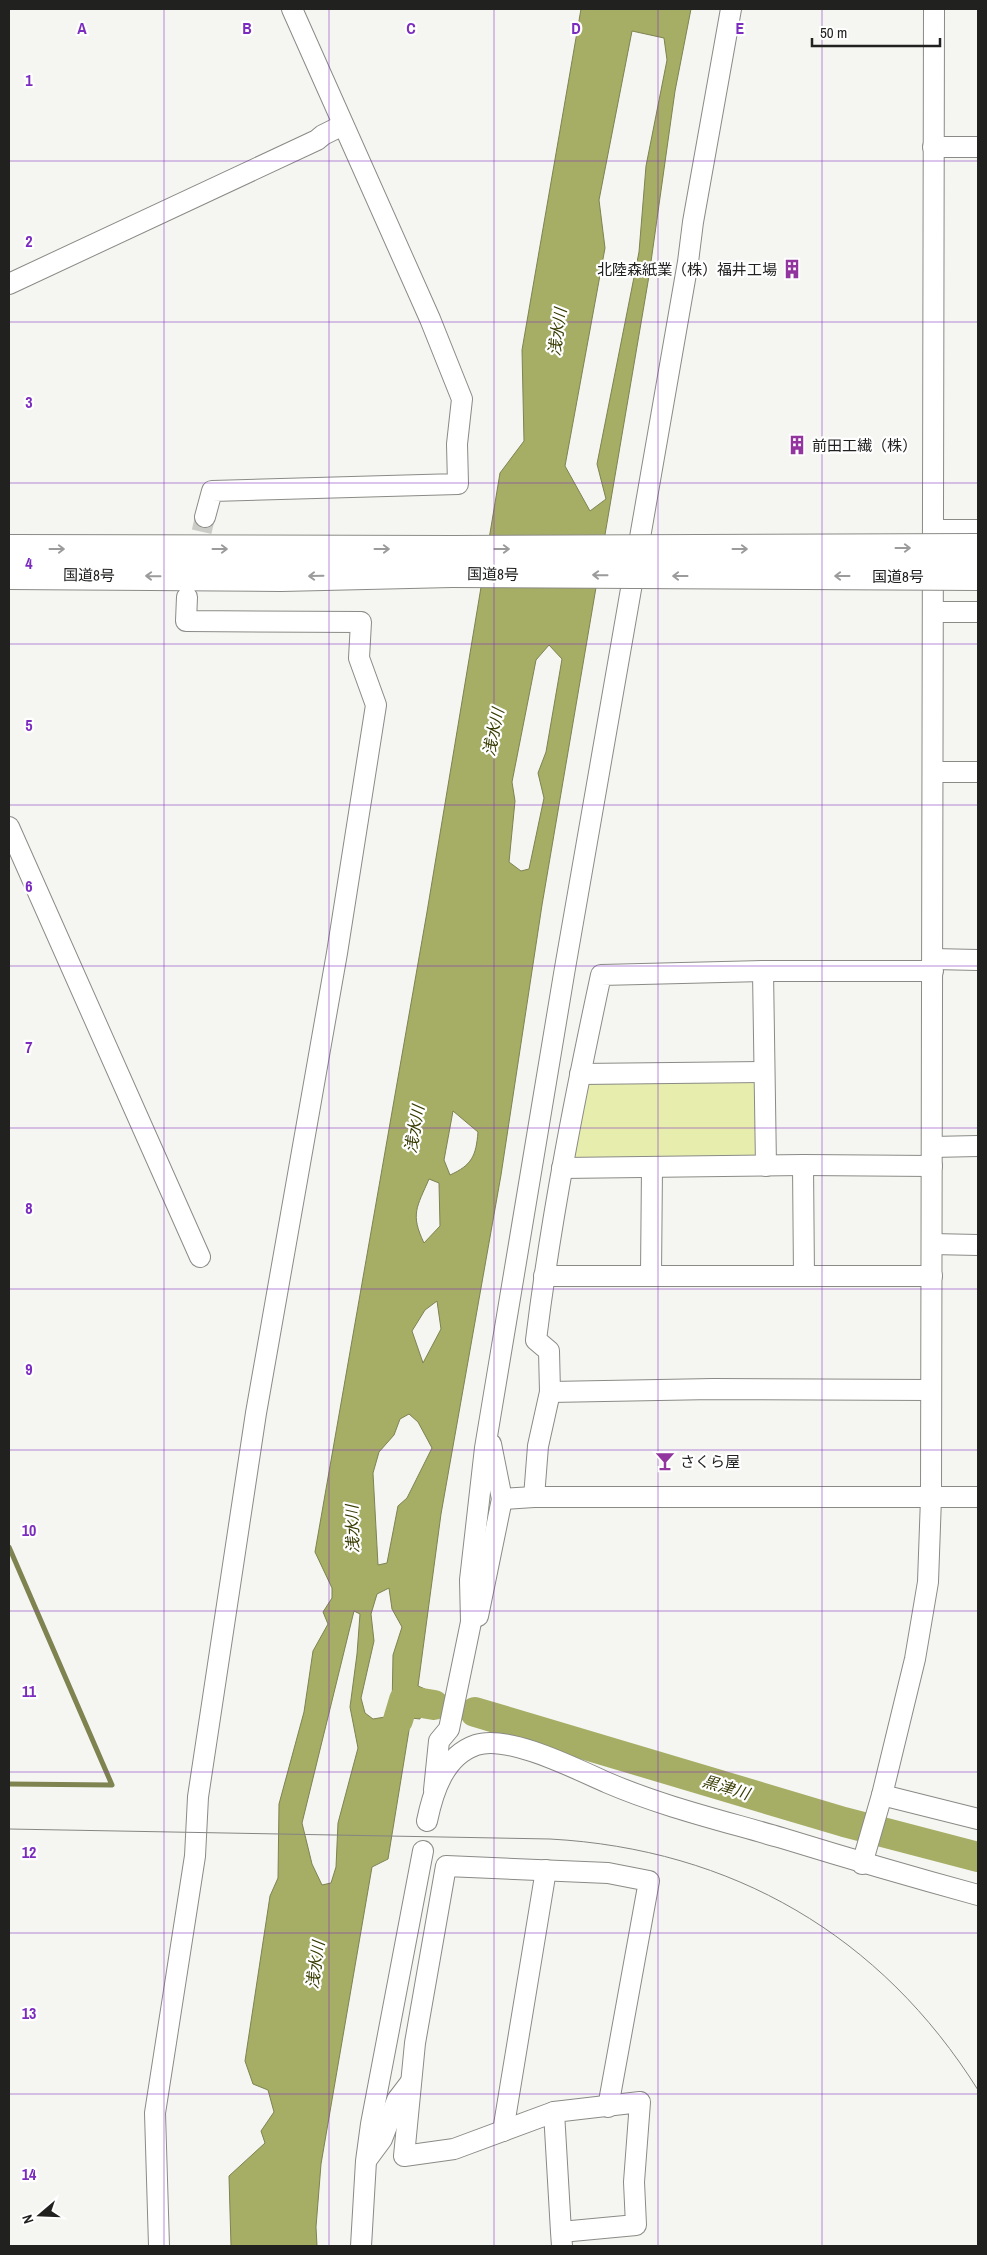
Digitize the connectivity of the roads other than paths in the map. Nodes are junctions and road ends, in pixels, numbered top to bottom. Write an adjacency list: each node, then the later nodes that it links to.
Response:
1 (292, 9): 4 (street)
2 (731, 9): 42 (street)
3 (934, 9): 5 (street)
4 (343, 125): 7 (street); 8 (street)
5 (933, 147): 6 (street); 9 (street)
6 (978, 147)
7 (9, 284)
8 (205, 518)
9 (933, 530): 10 (street); 17 (street)
10 (978, 530)
11 (978, 548): 13 (highway, 国道8号, one-way to 11, bridge)
12 (9, 549): 13 (highway, 国道8号, one-way to 13)
13 (453, 561): 14 (highway, 国道8号, one-way to 14); 15 (highway, 国道8号, one-way to 13, bridge)
14 (9, 575)
15 (978, 576)
16 (187, 597): 62 (street)
17 (934, 612): 18 (street); 19 (street)
18 (978, 612)
19 (934, 772): 20 (street); 23 (street)
20 (978, 772)
21 (9, 827): 35 (street)
22 (978, 960): 23 (street)
23 (933, 965): 24 (street); 28 (street)
24 (763, 971): 25 (street); 26 (street)
25 (764, 1072): 26 (street); 30 (street)
26 (580, 1074): 31 (street)
27 (978, 1146): 28 (street)
28 (932, 1156): 29 (street); 33 (street)
29 (803, 1165): 30 (street); 38 (street)
30 (766, 1166): 32 (street)
31 (562, 1168): 32 (street); 36 (street)
32 (652, 1168): 37 (street)
33 (932, 1244): 34 (street); 39 (street)
34 (978, 1245)
35 (200, 1257)
36 (544, 1276): 37 (street); 41 (street)
37 (651, 1276): 38 (street)
38 (804, 1276): 39 (street)
39 (932, 1276): 40 (street)
40 (932, 1390): 41 (street); 45 (street)
41 (550, 1392): 43 (street)
42 (488, 1428): 46 (street); 47 (street)
43 (534, 1497): 45 (street); 46 (street)
44 (978, 1497): 45 (street)
45 (931, 1498): 49 (street)
46 (502, 1499): 47 (street)
47 (470, 1622): 48 (street)
48 (434, 1790): 51 (street); 53 (street)
49 (882, 1795): 50 (street); 53 (street)
50 (978, 1819)
51 (427, 1821)
52 (423, 1851): 60 (street)
53 (862, 1864): 55 (street)
54 (546, 1870): 56 (street); 57 (street); 59 (street)
55 (978, 1895)
56 (411, 2081): 59 (street); 60 (street)
57 (608, 2107): 58 (street); 61 (street)
58 (554, 2112): 59 (street); 61 (street)
59 (503, 2131)
60 (366, 2162): 63 (street)
61 (561, 2239)
62 (159, 2246)
63 (361, 2246)

